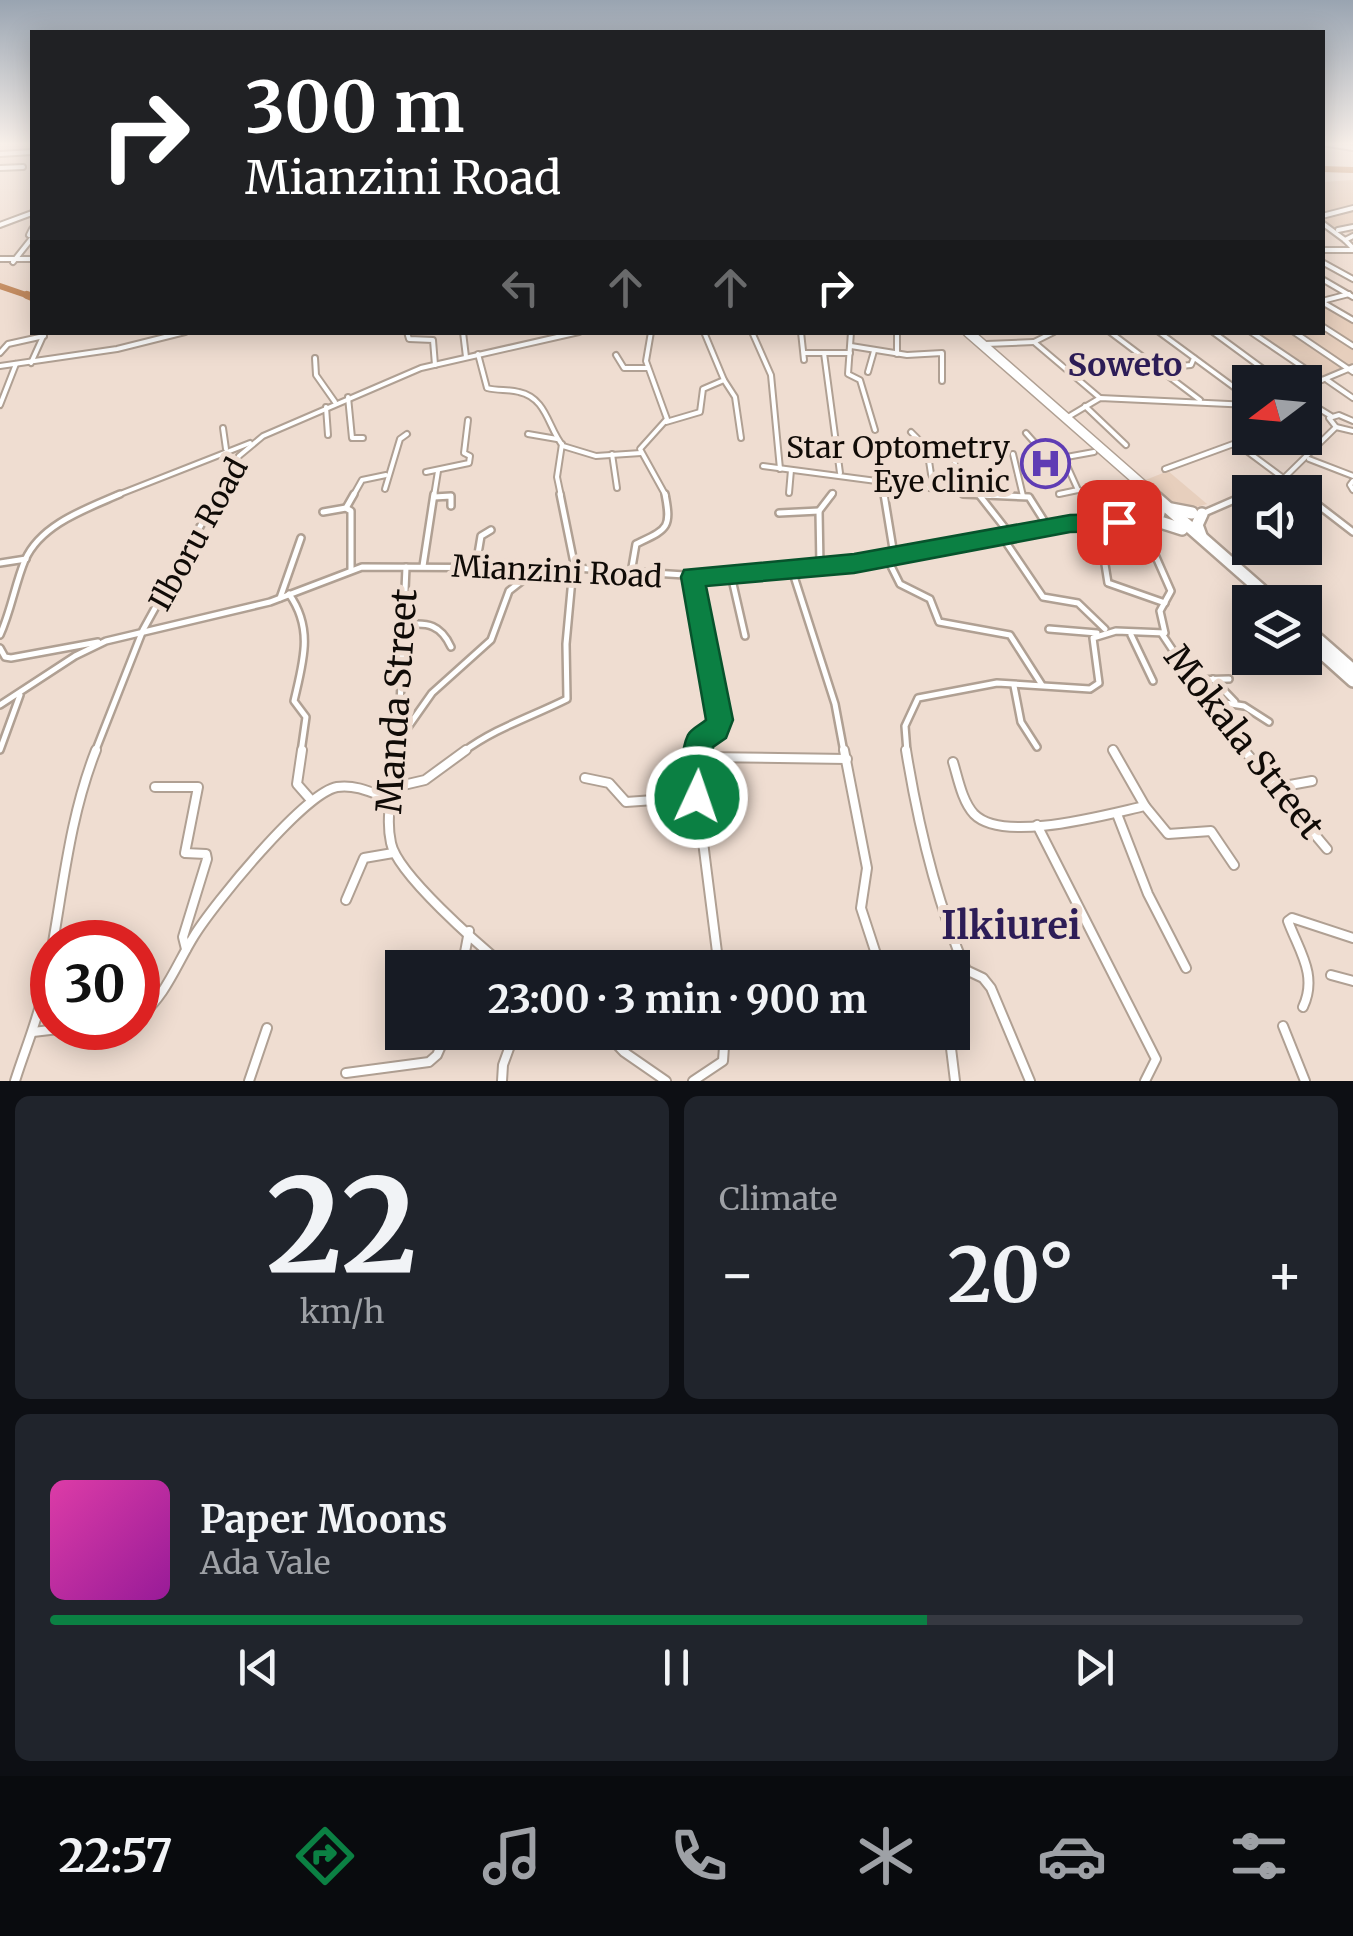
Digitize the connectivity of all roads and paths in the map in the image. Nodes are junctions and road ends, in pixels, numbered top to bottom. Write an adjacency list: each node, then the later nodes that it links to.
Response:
1 (1353, 208): 3 (street)
2 (30, 214): 4 (street)
3 (1325, 215)
4 (0, 225)
5 (1325, 225): 7 (street)
6 (1353, 227): 7 (street)
7 (1335, 230): 9 (street); 10 (street)
8 (30, 236): 16 (street)
9 (1353, 236): 10 (street)
10 (1346, 241): 11 (street); 12 (street)
11 (1338, 249): 12 (street); 13 (street)
12 (1353, 249)
13 (1325, 250)
14 (30, 257): 16 (street)
15 (0, 258): 16 (street)
16 (13, 262)
17 (1325, 264): 18 (street)
18 (1353, 279)
19 (1325, 281): 20 (street)
20 (1351, 295): 21 (street)
21 (1325, 301)
22 (1325, 304): 23 (street)
23 (1353, 320)
24 (1325, 328): 48 (street)
25 (40, 335): 52 (street)
26 (44, 335): 59 (street)
27 (171, 335): 59 (street)
28 (409, 335): 61 (street)
29 (463, 335): 56 (street)
30 (565, 335): 53 (street, Ilboru Road)
31 (651, 335): 64 (street)
32 (705, 335): 70 (street)
33 (753, 335): 114 (street)
34 (801, 335): 51 (street)
35 (851, 335): 49 (street)
36 (897, 335): 54 (street)
37 (967, 335): 104 (highway)
38 (968, 335): 85 (highway)
39 (1006, 335): 46 (street)
40 (1114, 335): 65 (street)
41 (1163, 335): 58 (street)
42 (1217, 335): 62 (street)
43 (1256, 335): 71 (street)
44 (1299, 335): 67 (street)
45 (1036, 337): 46 (street); 75 (street)
46 (1010, 341): 47 (street)
47 (986, 344)
48 (1353, 346)
49 (851, 349): 50 (street); 51 (street); 91 (street)
50 (874, 351): 54 (street); 68 (street)
51 (824, 352): 120 (street)
52 (0, 353)
53 (478, 354): 56 (street, Ilboru Road); 101 (street)
54 (896, 354): 72 (street)
55 (616, 355): 64 (street)
56 (466, 357): 61 (street, Ilboru Road)
57 (315, 358): 77 (street)
58 (1194, 358): 66 (street); 73 (street)
59 (31, 362): 60 (street)
60 (16, 364): 63 (street); 80 (street)
61 (435, 365): 74 (street, Ilboru Road)
62 (1258, 365)
63 (0, 366)
64 (648, 368): 88 (street)
65 (1158, 368): 66 (street); 69 (street)
66 (1172, 368): 69 (street)
67 (1352, 369): 71 (street)
68 (868, 372)
69 (1168, 376): 78 (street)
70 (724, 380): 88 (street); 99 (street)
71 (1328, 380): 76 (street)
72 (942, 381)
73 (1232, 388)
74 (348, 396): 77 (street, Ilboru Road); 98 (street)
75 (1100, 398): 78 (street); 82 (street)
76 (1353, 398)
77 (335, 402): 81 (street, Ilboru Road)
78 (1202, 402): 79 (street)
79 (1232, 402)
80 (0, 405)
81 (326, 406): 97 (street); 100 (street, Ilboru Road)
82 (1084, 406): 85 (street); 102 (street)
83 (1322, 411): 84 (street)
84 (1330, 416): 86 (street); 90 (street)
85 (1066, 419): 145 (highway)
86 (1352, 419)
87 (468, 420): 117 (street)
88 (666, 422): 105 (street)
89 (223, 428): 103 (street)
90 (1336, 428): 92 (street); 109 (street)
91 (876, 430)
92 (1353, 431)
93 (911, 432): 126 (street)
94 (1026, 433): 111 (street)
95 (407, 434): 119 (street)
96 (528, 434): 101 (street)
97 (328, 435)
98 (362, 438)
99 (741, 438)
100 (252, 442): 103 (street); 176 (street, Ilboru Road)
101 (560, 442): 106 (street); 162 (street)
102 (1126, 445)
103 (226, 449): 156 (street)
104 (1094, 452): 110 (street); 145 (highway)
105 (642, 453): 106 (street); 166 (street)
106 (612, 454): 125 (street)
107 (1013, 454): 135 (street)
108 (955, 458): 130 (street)
109 (1308, 458): 122 (street); 123 (street)
110 (1064, 459): 111 (street); 128 (street)
111 (1050, 460): 112 (street)
112 (1032, 461)
113 (763, 466): 114 (street)
114 (780, 468): 115 (street)
115 (791, 470): 120 (street); 131 (street)
116 (1165, 470): 121 (street)
117 (438, 471): 118 (street); 136 (street)
118 (426, 472)
119 (388, 475): 127 (street); 139 (street)
120 (840, 475): 124 (street)
121 (1280, 475)
122 (1288, 475)
123 (1353, 478): 129 (street)
124 (882, 482): 126 (street); 155 (street)
125 (618, 488)
126 (934, 488): 130 (street)
127 (385, 489)
128 (1078, 490): 133 (street); 147 (street)
129 (1353, 490)
130 (954, 492): 134 (street)
131 (789, 493)
132 (833, 493): 141 (street)
133 (1059, 494)
134 (980, 496): 135 (street); 152 (street)
135 (1023, 496): 149 (street)
136 (434, 497): 138 (street); 159 (street)
137 (1232, 501): 143 (street)
138 (451, 506)
139 (346, 508): 142 (street); 163 (street)
140 (1322, 508): 151 (street)
141 (818, 511): 144 (street); 161 (street)
142 (323, 512)
143 (1199, 512): 145 (highway); 145 (street); 145 (street); 154 (highway)
144 (778, 513)
145 (1169, 517): 148 (street, Mianzini Road); 154 (highway); 169 (highway)
146 (1092, 522): 147 (street, Mianzini Road); 149 (street, Mianzini Road); 173 (street)
147 (1119, 522): 148 (street, Mianzini Road)
148 (1141, 524): 173 (street)
149 (1048, 527): 152 (street, Mianzini Road)
150 (491, 530): 160 (street)
151 (1353, 532)
152 (1006, 534): 155 (street, Mianzini Road); 177 (street)
153 (300, 538): 172 (street)
154 (1203, 540): 170 (highway)
155 (890, 556): 161 (street, Mianzini Road); 194 (street)
156 (26, 558): 157 (street); 179 (street)
157 (0, 564)
158 (406, 566): 159 (street, Mianzini Road); 163 (street, Mianzini Road); 174 (street, Manda Street)
159 (423, 566): 160 (street, Mianzini Road)
160 (476, 566): 164 (street, Mianzini Road)
161 (820, 567): 165 (street, Mianzini Road)
162 (574, 568): 164 (street, Mianzini Road); 166 (street, Mianzini Road); 210 (street)
163 (351, 569): 171 (street, Mianzini Road)
164 (536, 569): 200 (street)
165 (792, 570): 167 (street, Mianzini Road); 205 (street)
166 (631, 574): 168 (street, Mianzini Road)
167 (731, 576): 168 (street, Mianzini Road); 181 (street)
168 (693, 577): 204 (street)
169 (1246, 585)
170 (1256, 585)
171 (289, 594): 172 (street, Mianzini Road); 214 (street)
172 (280, 598): 176 (street, Mianzini Road)
173 (1165, 603): 178 (street)
174 (405, 625): 184 (street); 200 (street, Manda Street)
175 (1049, 629): 177 (street)
176 (144, 630): 182 (street, Ilboru Road); 222 (street)
177 (1101, 631): 180 (street); 194 (street)
178 (1162, 634): 180 (street); 191 (street, Mokala Street)
179 (0, 635)
180 (1131, 635): 190 (street)
181 (745, 636)
182 (106, 641): 185 (street); 195 (street, Ilboru Road)
183 (1322, 643): 187 (highway)
184 (451, 646)
185 (0, 648)
186 (1322, 654): 193 (highway)
187 (1353, 670)
188 (1213, 679): 189 (street); 191 (street); 197 (street)
189 (1229, 679)
190 (1153, 680)
191 (1191, 680): 196 (street, Mokala Street)
192 (1014, 684): 194 (street); 201 (street); 230 (street)
193 (1353, 684)
194 (1043, 686)
195 (21, 692): 198 (street, Ilboru Road); 202 (street)
196 (1206, 700): 197 (street); 211 (street, Mokala Street)
197 (1237, 704): 199 (street)
198 (0, 705)
199 (1269, 722)
200 (400, 740): 210 (street, Manda Street)
201 (1037, 747)
202 (0, 750)
203 (1113, 750): 215 (street)
204 (698, 757): 205 (street); 212 (street)
205 (847, 759): 229 (street)
206 (953, 762): 217 (street)
207 (585, 778): 212 (street)
208 (1312, 780): 211 (street)
209 (155, 787): 225 (street)
210 (395, 787): 213 (street, Manda Street)
211 (1278, 788): 218 (street, Mokala Street)
212 (697, 797): 228 (street)
213 (390, 799): 214 (street); 219 (street, Manda Street)
214 (311, 800): 225 (street)
215 (1145, 806): 216 (street); 220 (street)
216 (1117, 814): 217 (street); 231 (street)
217 (1037, 825): 253 (street)
218 (1328, 848)
219 (393, 853): 221 (street); 223 (street, Manda Street)
220 (1234, 865)
221 (346, 900)
222 (54, 920)
223 (469, 931): 226 (street); 227 (street, Manda Street)
224 (1353, 938): 236 (street)
225 (186, 950): 235 (street)
226 (465, 950)
227 (483, 950)
228 (716, 950)
229 (875, 950)
230 (960, 950)
231 (1186, 968)
232 (970, 972): 252 (street)
233 (1331, 975): 234 (street)
234 (1353, 980)
235 (160, 994)
236 (1303, 1006)
237 (1283, 1026): 254 (street)
238 (267, 1028): 247 (street)
239 (30, 1041): 246 (street)
240 (440, 1050): 245 (street)
241 (508, 1050): 248 (street)
242 (622, 1050): 249 (street)
243 (725, 1050): 250 (street)
244 (951, 1050): 251 (street)
245 (346, 1073)
246 (16, 1081)
247 (249, 1081)
248 (502, 1081)
249 (666, 1081)
250 (692, 1081)
251 (955, 1081)
252 (1030, 1081)
253 (1145, 1081)
254 (1306, 1081)

